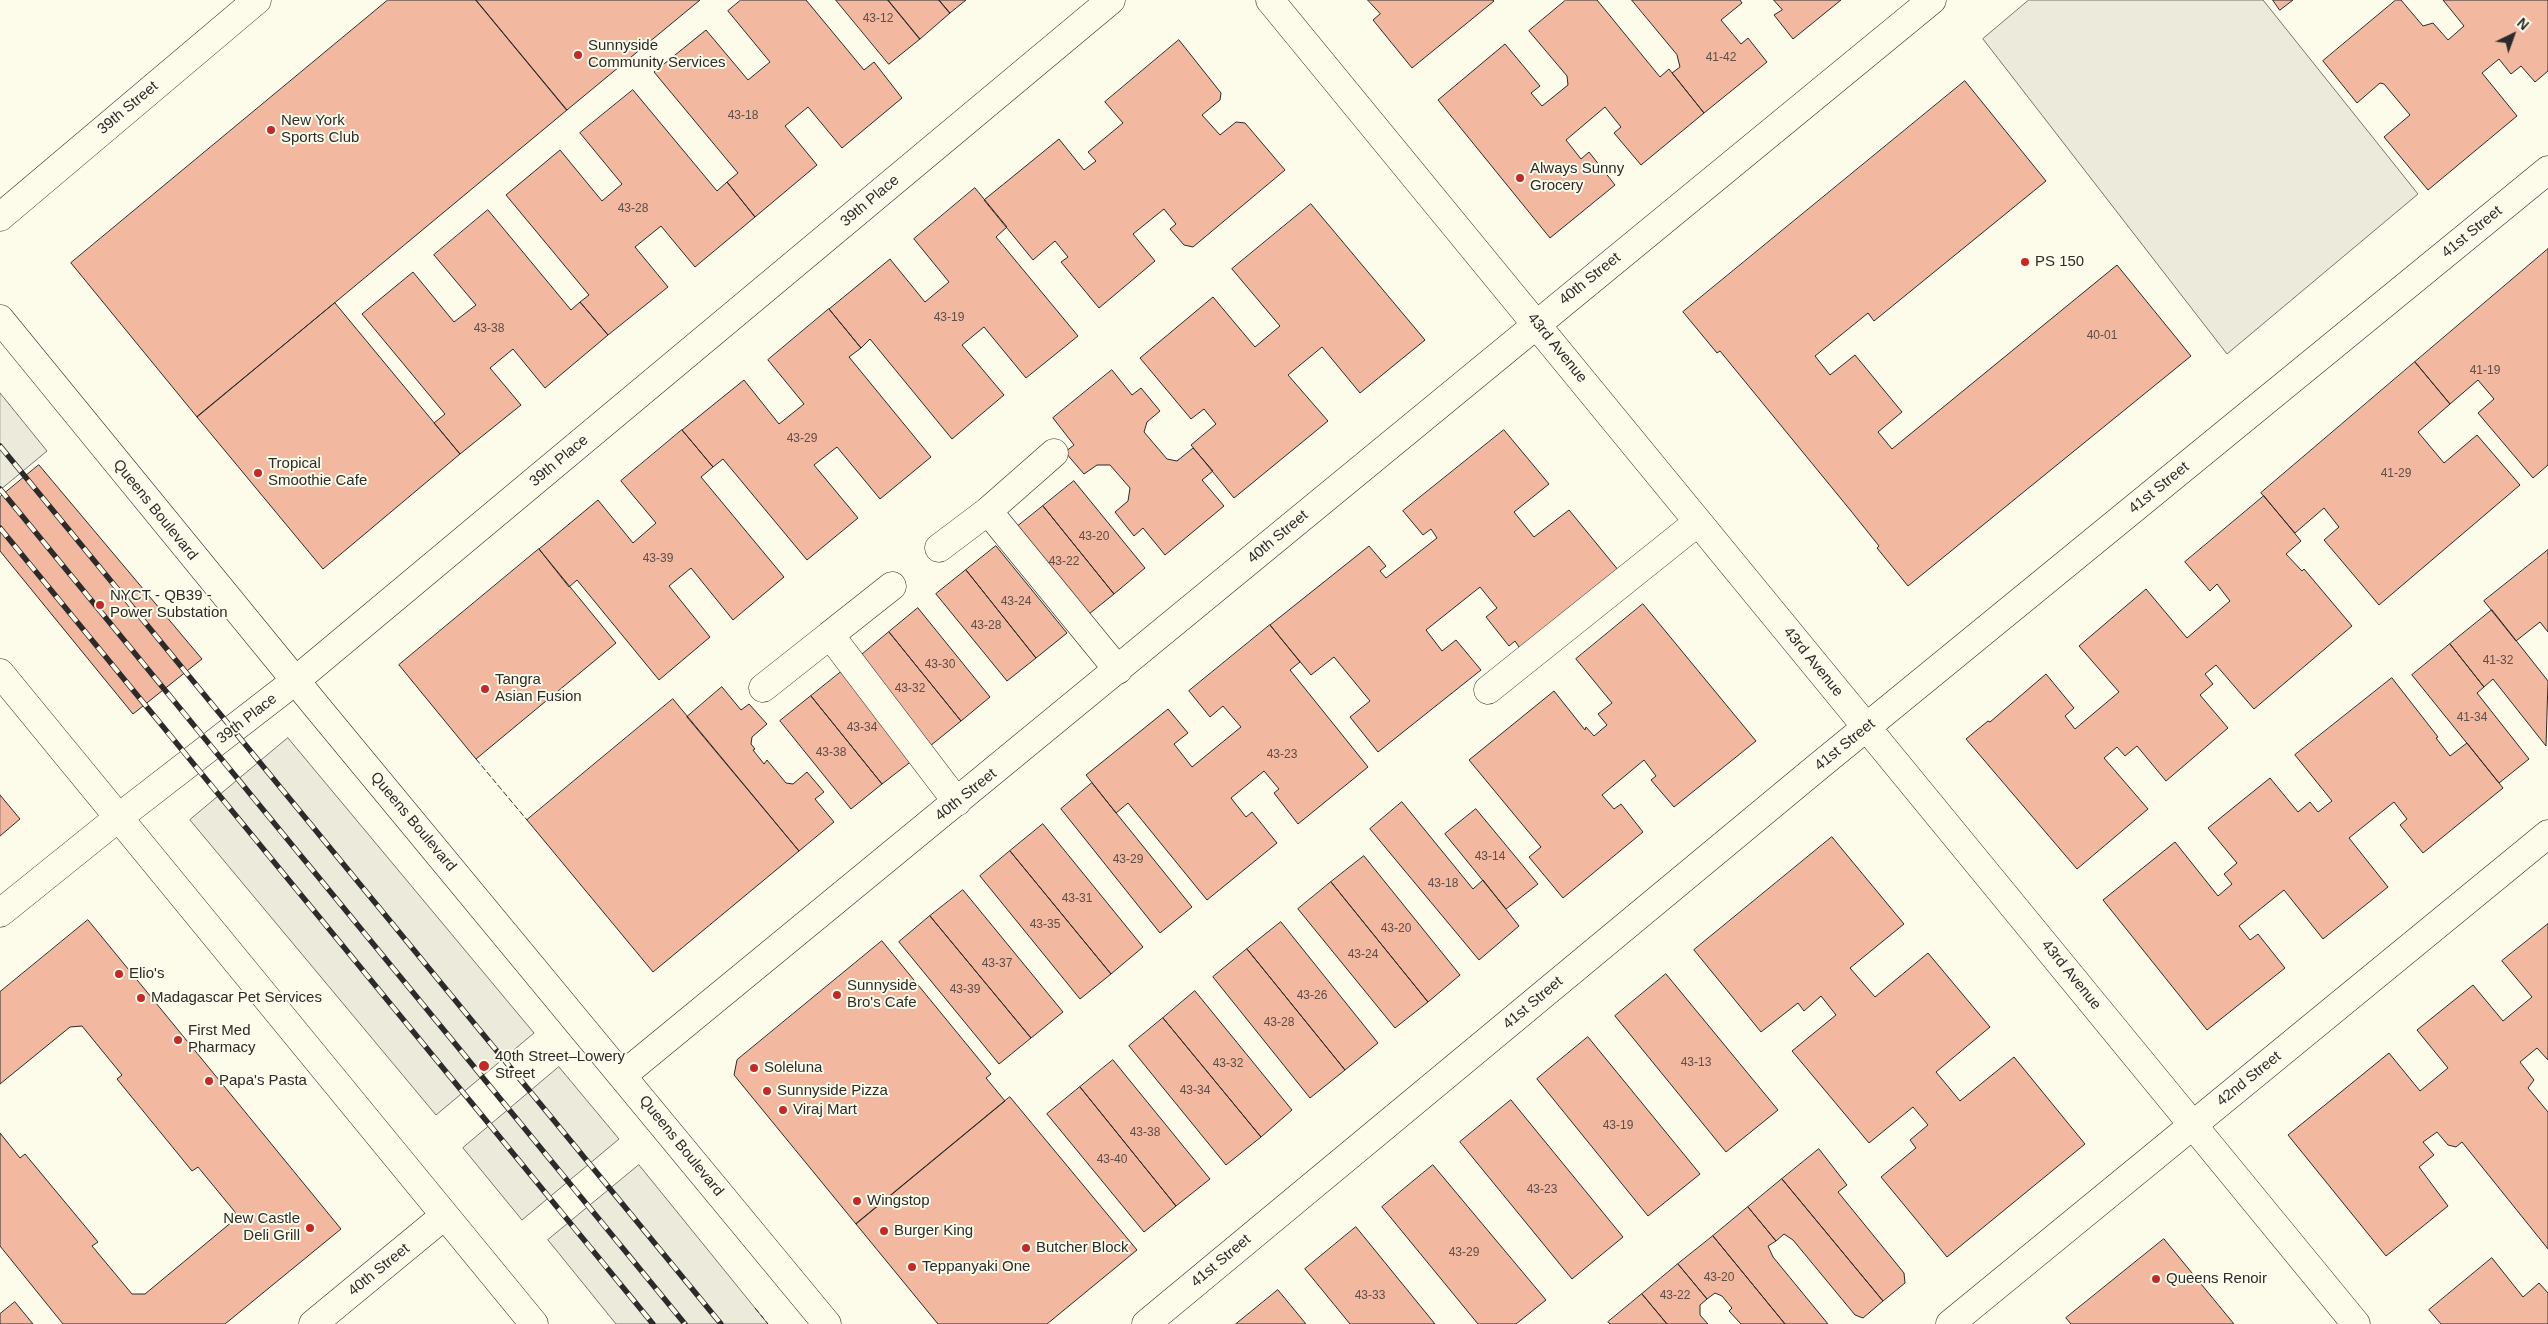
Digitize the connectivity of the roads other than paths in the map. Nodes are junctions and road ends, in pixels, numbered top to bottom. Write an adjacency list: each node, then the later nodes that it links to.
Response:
1 (257, 0): 6 (street, 39th Street)
2 (1111, 0): 17 (street, 39th Place)
3 (1270, 0): 8 (street, 43rd Avenue)
4 (1932, 0): 8 (street, 40th Street)
5 (2548, 170): 20 (street, 41st Street)
6 (0, 217)
7 (0, 319): 17 (street, Queens Boulevard)
8 (1536, 323): 11 (street, 43rd Avenue); 15 (street, 40th Street)
9 (1054, 453): 10 (street)
10 (988, 511): 12 (street); 15 (street)
11 (1698, 522): 19 (street); 20 (street, 43rd Avenue)
12 (939, 548)
13 (892, 586): 14 (street)
14 (830, 636): 18 (street); 21 (street)
15 (1118, 670): 21 (street, 40th Street)
16 (0, 673): 22 (street)
17 (296, 681): 22 (street, 39th Place); 25 (street, Queens Boulevard)
18 (763, 688)
19 (1488, 690)
20 (1867, 727): 26 (street, 43rd Avenue); 31 (street, 41st Street)
21 (957, 802): 25 (street, 40th Street)
22 (118, 818): 24 (street, 39th Place); 27 (street)
23 (2548, 834): 26 (street, 42nd Street)
24 (0, 913)
25 (623, 1075): 30 (street, Queens Boulevard)
26 (2193, 1123): 32 (street, 42nd Street); 33 (street, 43rd Avenue)
27 (444, 1216): 28 (street, 40th Street); 29 (street)
28 (313, 1324)
29 (534, 1324)
30 (827, 1324)
31 (1146, 1324)
32 (1950, 1324)
33 (2356, 1324)

